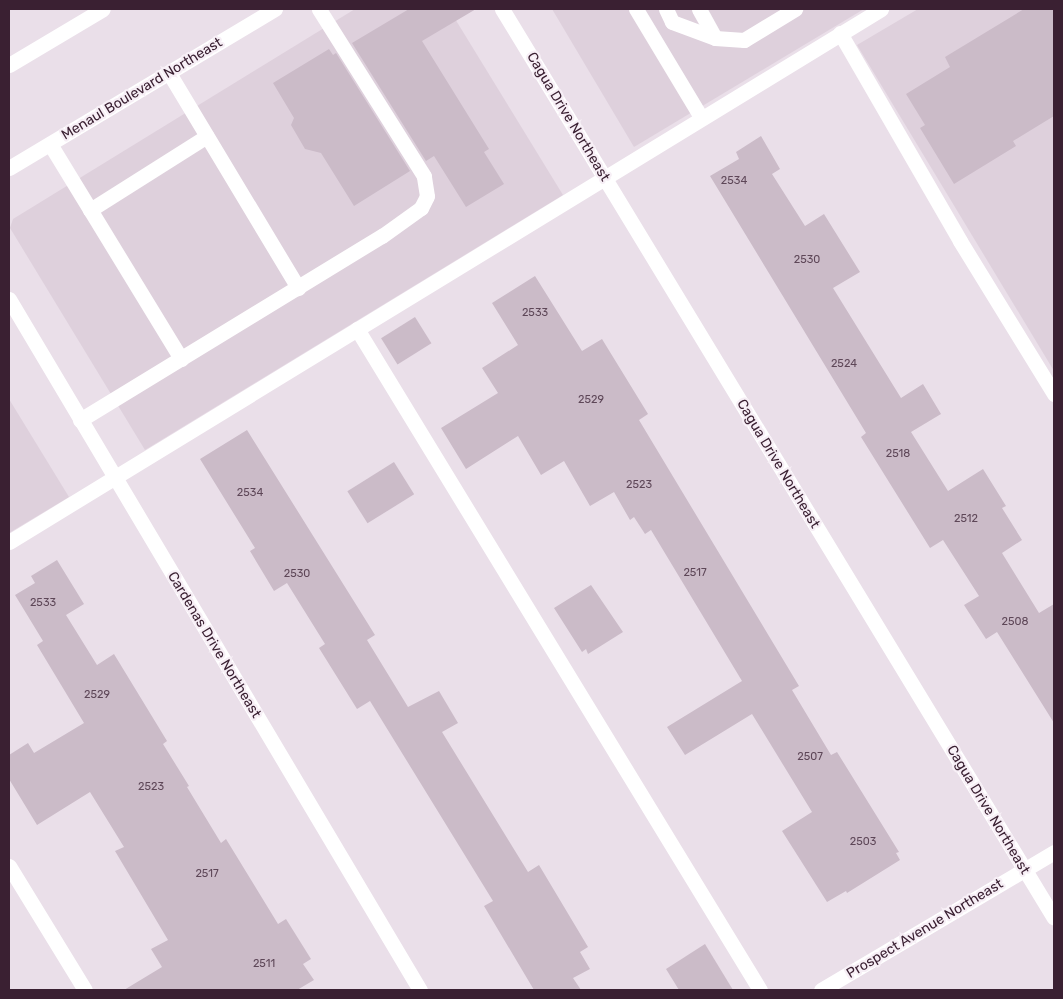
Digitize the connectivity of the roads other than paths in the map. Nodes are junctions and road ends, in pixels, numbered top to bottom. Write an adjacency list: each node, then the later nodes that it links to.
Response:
1 (103, 9): 12 (street)
2 (276, 9): 13 (street, Menaul Boulevard Northeast)
3 (319, 9): 20 (street)
4 (502, 9): 18 (street, Cagua Drive Northeast)
5 (636, 9): 14 (street)
6 (666, 9): 11 (street)
7 (699, 9): 11 (street)
8 (795, 9): 11 (street)
9 (882, 9): 10 (street)
10 (840, 33): 14 (street); 24 (street)
11 (715, 38)
12 (9, 66)
13 (169, 73): 15 (street); 16 (street, Menaul Boulevard Northeast)
14 (701, 117): 18 (street)
15 (207, 136): 19 (street); 20 (street)
16 (50, 144): 17 (street, Menaul Boulevard Northeast); 19 (street)
17 (9, 168)
18 (604, 178): 22 (street); 30 (street, Cagua Drive Northeast)
19 (90, 210): 23 (street)
20 (298, 288): 23 (street)
21 (9, 299): 25 (street, Cardenas Drive Northeast)
22 (357, 329): 26 (street); 34 (street)
23 (181, 359): 25 (street)
24 (1054, 394)
25 (80, 420): 26 (street, Cardenas Drive Northeast)
26 (114, 478): 27 (street); 33 (street, Cardenas Drive Northeast)
27 (9, 542)
28 (1054, 852): 30 (street, Prospect Avenue Northeast)
29 (9, 866): 32 (street)
30 (1025, 870): 31 (street, Cagua Drive Northeast); 35 (street, Prospect Avenue Northeast)
31 (1054, 918)
32 (85, 990)
33 (420, 990)
34 (760, 990)
35 (821, 990)

